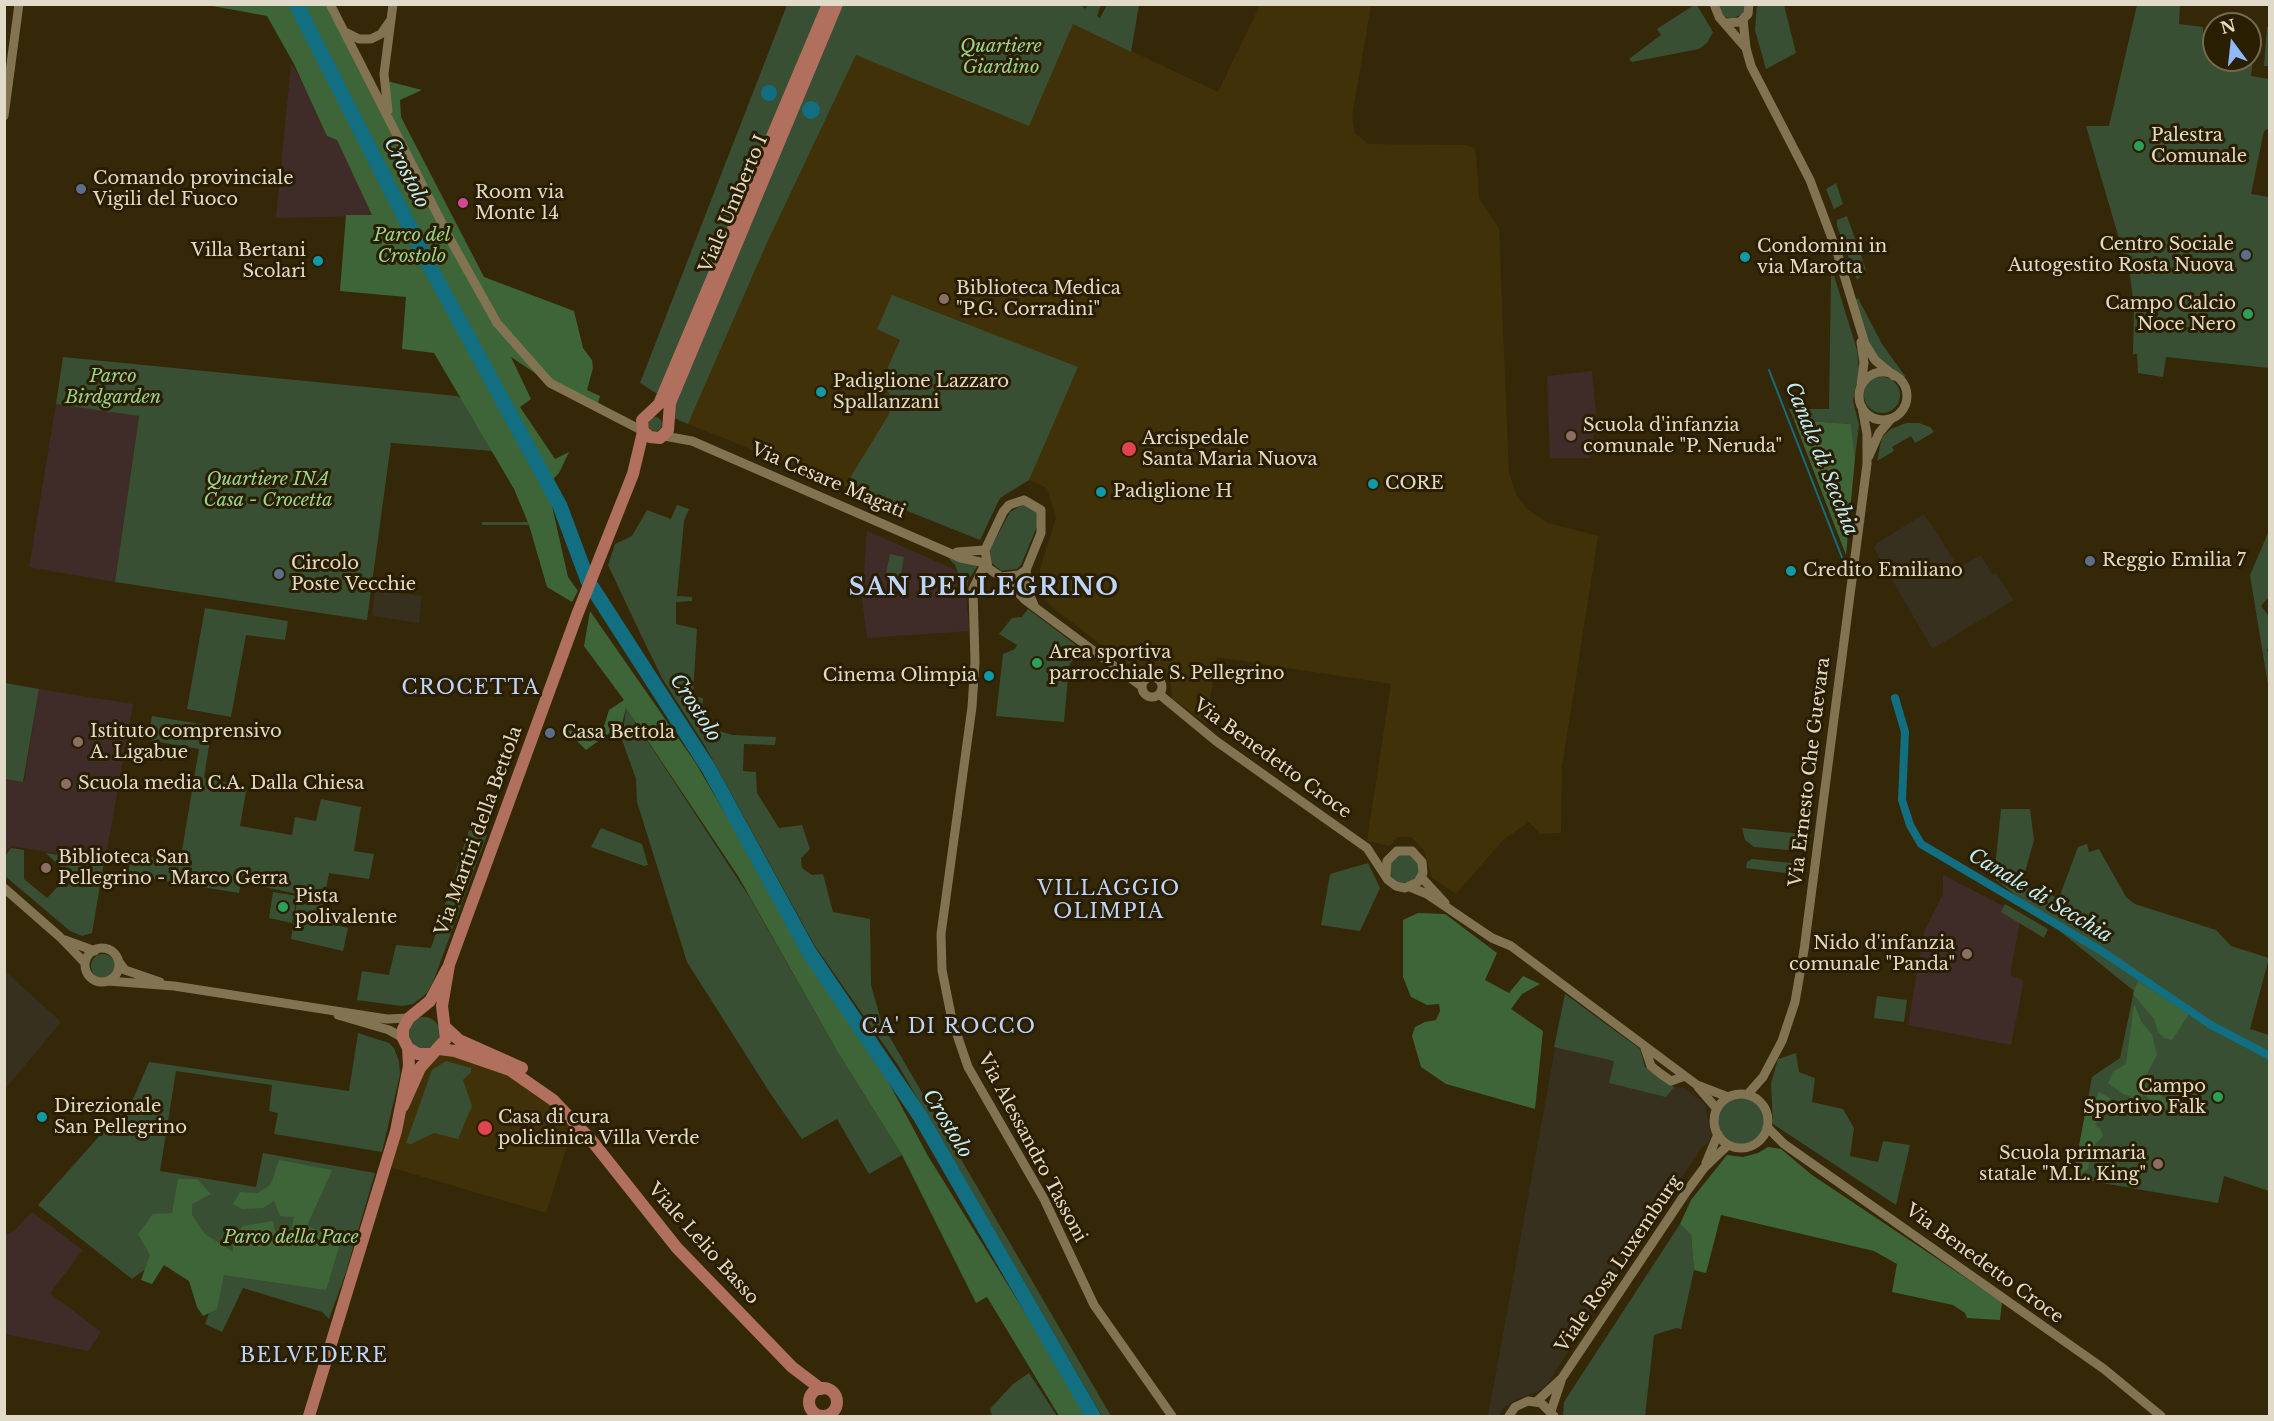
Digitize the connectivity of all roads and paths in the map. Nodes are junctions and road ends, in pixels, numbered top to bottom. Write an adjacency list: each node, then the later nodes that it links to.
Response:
1 (19, 4): 13 (street)
2 (330, 4): 11 (street)
3 (393, 4): 8 (street)
4 (828, 4): 20 (main road, Viale Umberto I)
5 (837, 4): 21 (main road, Viale Umberto I)
6 (1749, 4): 9 (street)
7 (1713, 5): 10 (street)
8 (391, 19): 11 (street); 14 (street)
9 (1743, 19): 10 (street); 12 (street)
10 (1726, 23): 12 (street)
11 (343, 30): 14 (street)
12 (1746, 48): 15 (street)
13 (4, 116)
14 (389, 120): 19 (street)
15 (1860, 330): 16 (street); 17 (street)
16 (1894, 376): 17 (street); 22 (street)
17 (1861, 386): 18 (street)
18 (1862, 407): 22 (street); 26 (street, Via Ernesto Che Guevara)
19 (613, 414): 20 (street); 23 (street)
20 (649, 414): 21 (main road); 23 (main road, Viale Umberto I)
21 (668, 420): 24 (main road, Viale Umberto I); 25 (street, Via Cesare Magati)
22 (1890, 420): 26 (street, Via Ernesto Che Guevara)
23 (643, 431): 24 (main road); 27 (main road)
24 (660, 437): 25 (street, Via Cesare Magati); 27 (main road)
25 (692, 441): 29 (street, Via Cesare Magati)
26 (1867, 464): 57 (street, Via Ernesto Che Guevara)
27 (633, 474): 49 (main road, Via Martiri della Bettola)
28 (985, 550): 29 (street, Via Cesare Magati); 30 (street); 31 (street)
29 (952, 552): 30 (street, Via Cesare Magati)
30 (985, 563): 32 (street); 34 (street, Via Alessandro Tassoni)
31 (1026, 570): 33 (street); 35 (street)
32 (994, 574): 33 (street); 34 (street)
33 (1004, 578): 35 (street)
34 (975, 582): 79 (street, Via Alessandro Tassoni)
35 (1036, 607): 36 (street)
36 (1141, 686): 37 (street); 37 (street)
37 (1159, 694): 38 (street, Via Benedetto Croce)
38 (1367, 848): 39 (street, Via Benedetto Croce); 40 (street, Via Benedetto Croce)
39 (1393, 853): 40 (street); 41 (street)
40 (1386, 875): 42 (street)
41 (1421, 878): 42 (street); 44 (street)
42 (1410, 887): 44 (street)
43 (4, 888): 45 (street)
44 (1446, 905): 58 (street)
45 (60, 937): 46 (street); 48 (street)
46 (95, 951): 47 (street); 48 (street)
47 (118, 962): 50 (street); 51 (street)
48 (86, 963): 50 (street)
49 (449, 965): 53 (main road, Via Martiri della Bettola); 54 (main road, Via Martiri della Bettola)
50 (108, 981): 51 (street)
51 (174, 986): 52 (street)
52 (330, 1012): 53 (street); 55 (street)
53 (414, 1015): 54 (main road); 55 (main road, Via Martiri della Bettola)
54 (444, 1024): 56 (main road, Via Martiri della Bettola); 67 (main road, Viale Lelio Basso)
55 (406, 1043): 56 (main road); 62 (main road, Via Martiri della Bettola)
56 (435, 1052): 62 (main road, Via Martiri della Bettola); 67 (main road, Viale Lelio Basso)
57 (1763, 1077): 59 (street, Via Ernesto Che Guevara); 61 (street, Via Ernesto Che Guevara)
58 (1697, 1085): 60 (street); 63 (street)
59 (1747, 1095): 60 (street); 61 (street)
60 (1728, 1097): 63 (street)
61 (1757, 1100): 64 (street)
62 (403, 1106): 78 (main road, Via Martiri della Bettola)
63 (1717, 1109): 65 (street)
64 (1767, 1127): 66 (street); 68 (street, Via Benedetto Croce)
65 (1718, 1134): 69 (street); 70 (street, Viale Rosa Luxemburg)
66 (1760, 1139): 68 (street, Via Benedetto Croce); 69 (street)
67 (592, 1141): 71 (main road, Viale Lelio Basso)
68 (1784, 1144): 81 (street, Via Benedetto Croce)
69 (1728, 1145): 70 (street, Viale Rosa Luxemburg)
70 (1704, 1168): 72 (street, Viale Rosa Luxemburg)
71 (792, 1367): 73 (main road, Viale Lelio Basso); 74 (main road, Viale Lelio Basso)
72 (1562, 1378): 75 (street, Viale Rosa Luxemburg); 77 (street, Viale Rosa Luxemburg)
73 (821, 1389): 74 (main road); 76 (main road)
74 (810, 1399): 76 (main road)
75 (1536, 1402): 77 (street, Viale Rosa Luxemburg); 80 (street, Viale Rosa Luxemburg)
76 (835, 1413)
77 (1553, 1414)
78 (309, 1416)
79 (1172, 1416)
80 (1509, 1416)
81 (2161, 1416)

